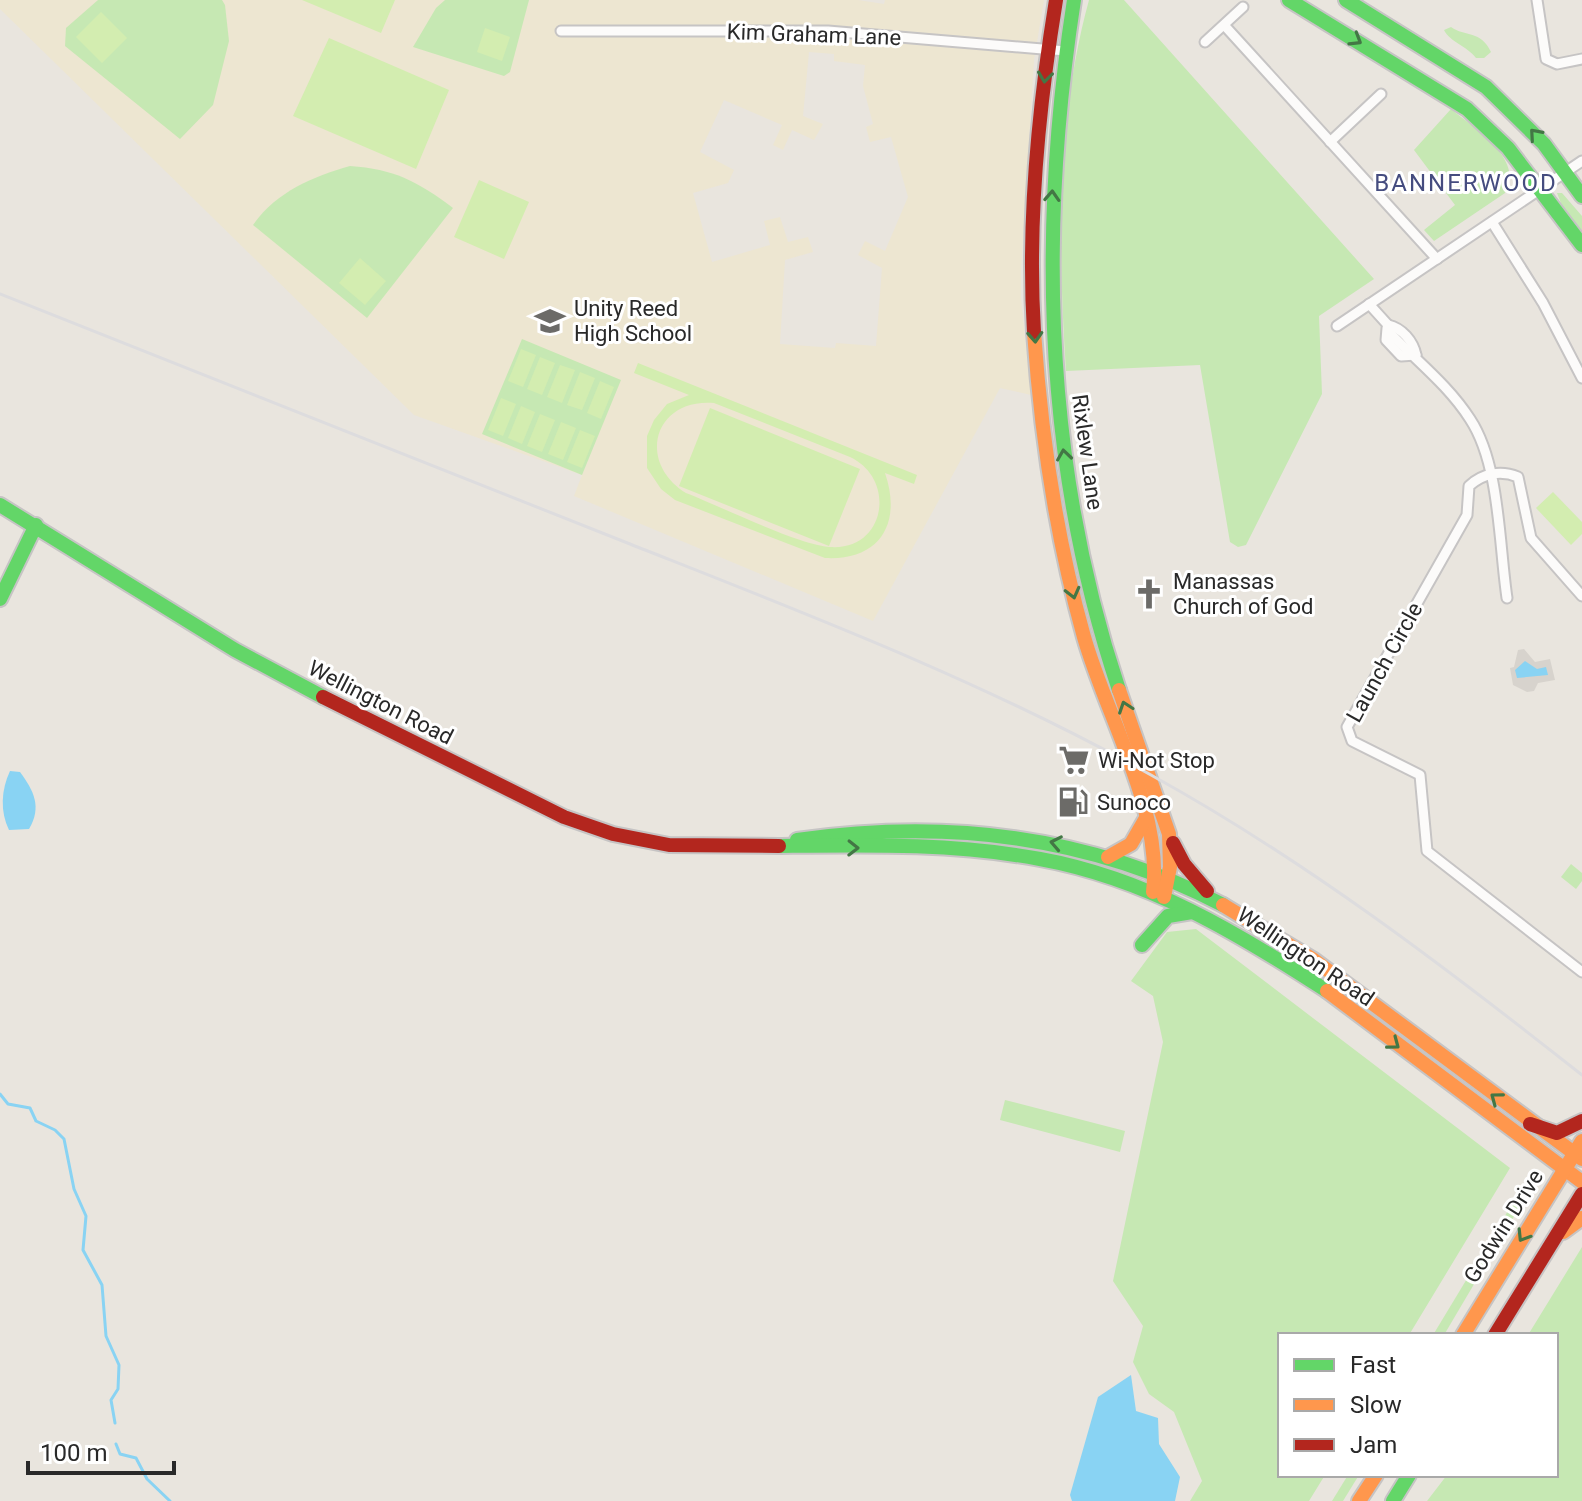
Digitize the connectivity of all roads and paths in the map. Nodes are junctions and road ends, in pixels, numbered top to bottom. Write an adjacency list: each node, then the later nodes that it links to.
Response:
1 (1056, 0): 10 (main road, Rixlew Lane)
2 (1074, 0): 11 (main road, Rixlew Lane)
3 (1289, 0): 17 (main road, one-way to 17)
4 (1346, 0): 16 (main road, one-way to 4)
5 (1537, 0): 12 (street)
6 (1243, 7): 7 (street)
7 (1224, 25): 9 (street); 14 (street)
8 (561, 31): 10 (street, Kim Graham Lane)
9 (1205, 42)
10 (1048, 50): 11 (street, Kim Graham Lane); 34 (main road, Rixlew Lane, one-way to 34)
11 (1066, 51): 35 (main road, Rixlew Lane, one-way to 11)
12 (1582, 59)
13 (1381, 94): 14 (street)
14 (1330, 142): 21 (street)
15 (1582, 161): 16 (street)
16 (1566, 172): 17 (street); 18 (main road)
17 (1540, 189): 19 (street); 20 (main road)
18 (1582, 196)
19 (1492, 222): 21 (street); 26 (street)
20 (1582, 245)
21 (1437, 259): 22 (street)
22 (1369, 304): 23 (street); 24 (street)
23 (1388, 325): 25 (street); 25 (street)
24 (1337, 326)
25 (1416, 355): 28 (street)
26 (1578, 363): 27 (street)
27 (1582, 378)
28 (1490, 474): 31 (street); 32 (street); 43 (street, Launch Circle)
29 (0, 505): 30 (main road, Wellington Road)
30 (36, 525): 33 (main road); 36 (main road, Wellington Road)
31 (1582, 596)
32 (1507, 598)
33 (0, 599)
34 (1146, 818): 37 (main road); 38 (main road, Rixlew Lane)
35 (1169, 834): 38 (main road, Rixlew Lane); 40 (main road)
36 (775, 845): 37 (main road, Wellington Road, one-way to 36); 39 (main road, Wellington Road, one-way to 39)
37 (1108, 857): 38 (main road, Wellington Road)
38 (1163, 876): 39 (main road, Rixlew Lane); 40 (main road, Wellington Road)
39 (1158, 894): 41 (main road, Wellington Road)
40 (1226, 906): 45 (main road, Wellington Road, one-way to 40)
41 (1198, 912): 42 (main road); 47 (main road, Wellington Road, one-way to 47)
42 (1142, 945)
43 (1582, 972)
44 (1582, 1121): 45 (main road)
45 (1530, 1124): 46 (main road, Wellington Road)
46 (1579, 1151): 47 (main road, Godwin Drive)
47 (1564, 1170): 48 (main road, Wellington Road); 52 (main road, Godwin Drive, one-way to 52)
48 (1582, 1182)
49 (1582, 1194): 51 (main road)
50 (1582, 1218): 51 (main road)
51 (1553, 1241): 53 (main road)
52 (1464, 1333)
53 (1496, 1333)
54 (1375, 1477): 56 (main road)
55 (1408, 1477): 57 (main road)
56 (1359, 1501)
57 (1393, 1501)

